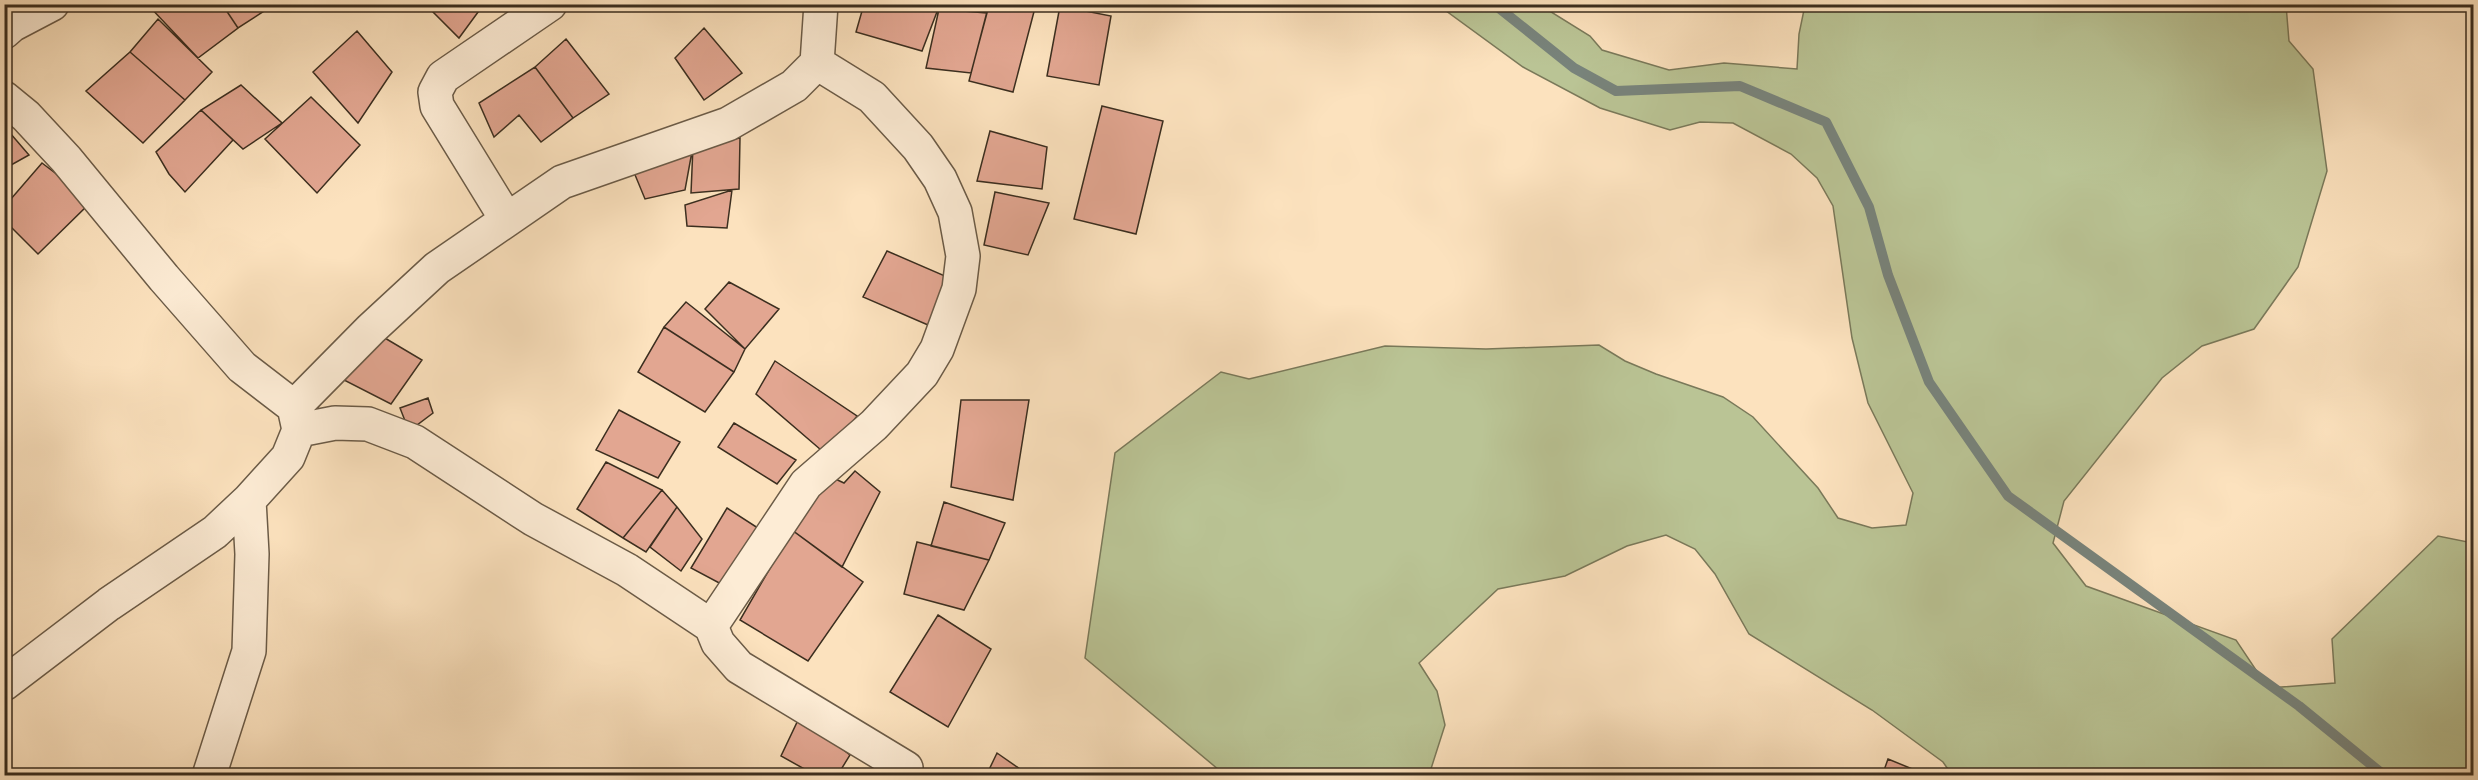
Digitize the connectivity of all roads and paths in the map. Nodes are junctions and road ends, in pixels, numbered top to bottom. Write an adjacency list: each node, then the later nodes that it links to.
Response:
1 (52, 4): 4 (street)
2 (550, 4): 7 (street)
3 (821, 4): 5 (street)
4 (4, 32)
5 (817, 63): 7 (street); 10 (street)
6 (4, 98): 8 (street)
7 (507, 220): 8 (street)
8 (297, 419): 9 (street); 10 (street)
9 (249, 500): 11 (street); 13 (street)
10 (711, 626): 12 (street)
11 (4, 684)
12 (906, 768)
13 (209, 776)

